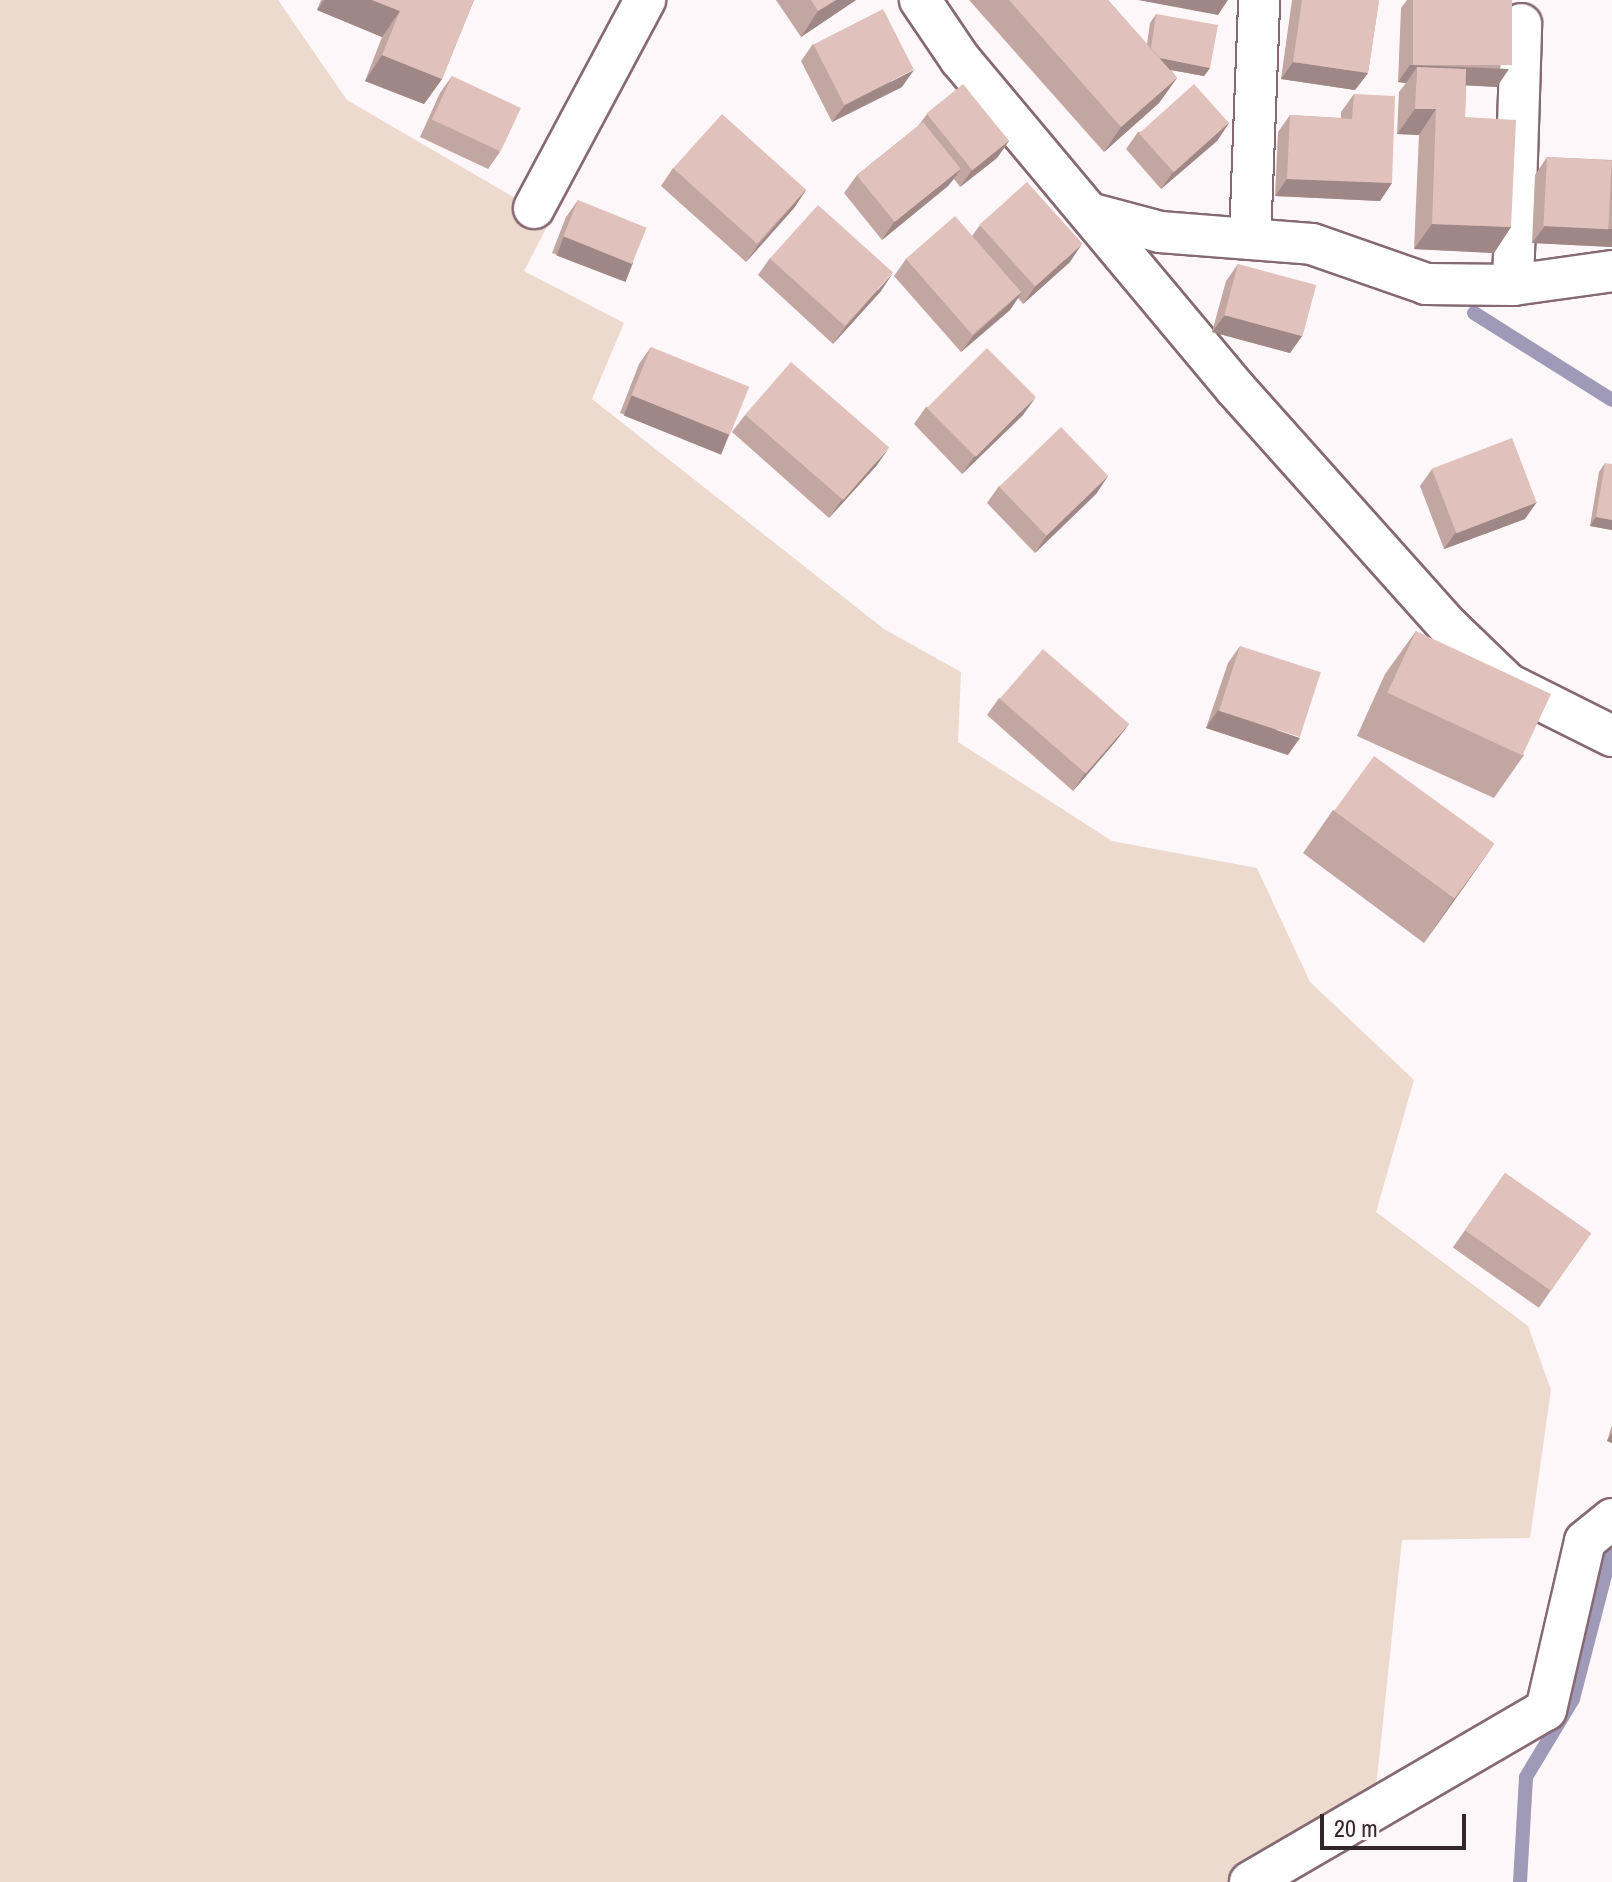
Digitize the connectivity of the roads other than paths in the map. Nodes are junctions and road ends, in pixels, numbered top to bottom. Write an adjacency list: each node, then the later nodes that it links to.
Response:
1 (645, 0): 5 (street)
2 (920, 0): 6 (street)
3 (1259, 0): 7 (street)
4 (1521, 24): 9 (street)
5 (534, 208)
6 (1093, 214): 7 (street); 10 (street)
7 (1250, 239): 9 (street)
8 (1612, 271): 9 (street)
9 (1513, 285)
10 (1612, 736)
11 (1612, 1519): 12 (street)
12 (1250, 1882)

